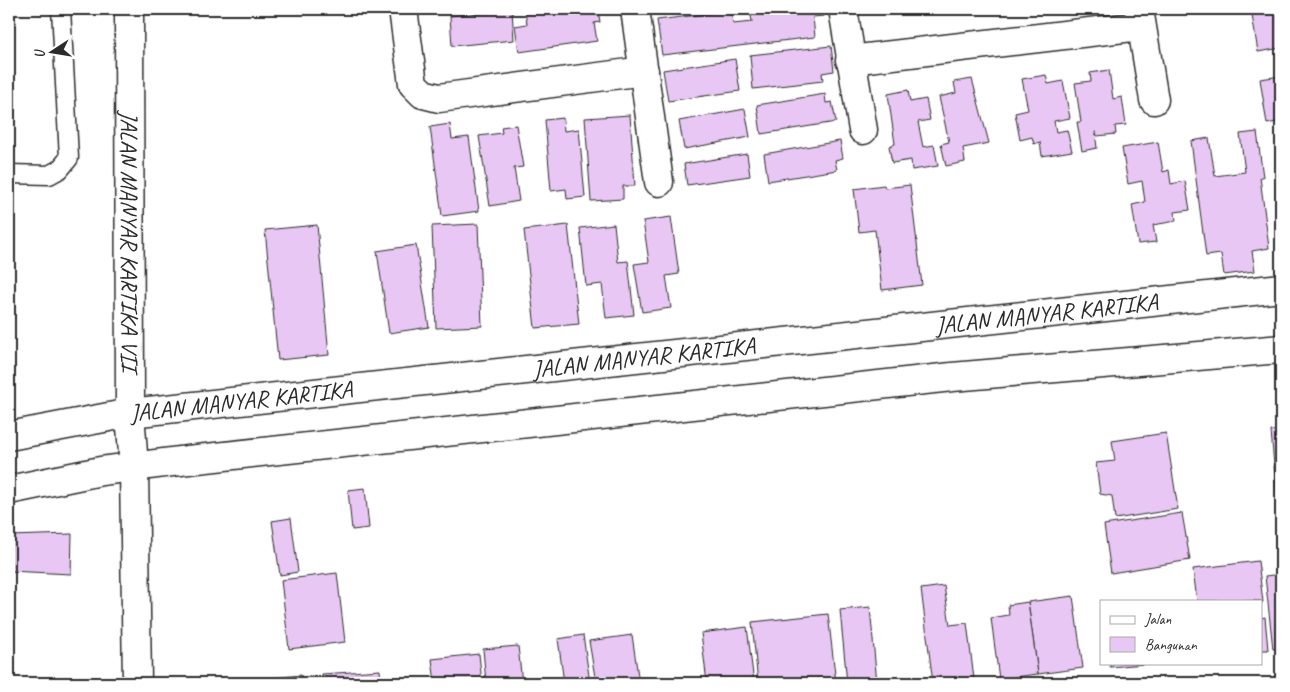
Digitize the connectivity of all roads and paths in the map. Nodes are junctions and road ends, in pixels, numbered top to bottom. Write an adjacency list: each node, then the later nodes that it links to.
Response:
1 (62, 9): 11 (lane)
2 (129, 9): 15 (street, JALAN MANYAR KARTIKA VII)
3 (403, 9): 8 (street)
4 (636, 9): 8 (street)
5 (843, 9): 7 (street)
6 (1140, 18): 7 (street); 9 (street)
7 (850, 60): 10 (street)
8 (644, 71): 12 (street)
9 (1154, 100)
10 (863, 130)
11 (9, 174)
12 (659, 182)
13 (1281, 288): 15 (street, JALAN MANYAR KARTIKA)
14 (1281, 349): 17 (street)
15 (130, 414): 16 (street, JALAN MANYAR KARTIKA); 17 (street, JALAN MANYAR KARTIKA VII)
16 (9, 436)
17 (134, 468): 18 (street); 19 (street, JALAN MANYAR KARTIKA VII)
18 (9, 490)
19 (137, 683)

